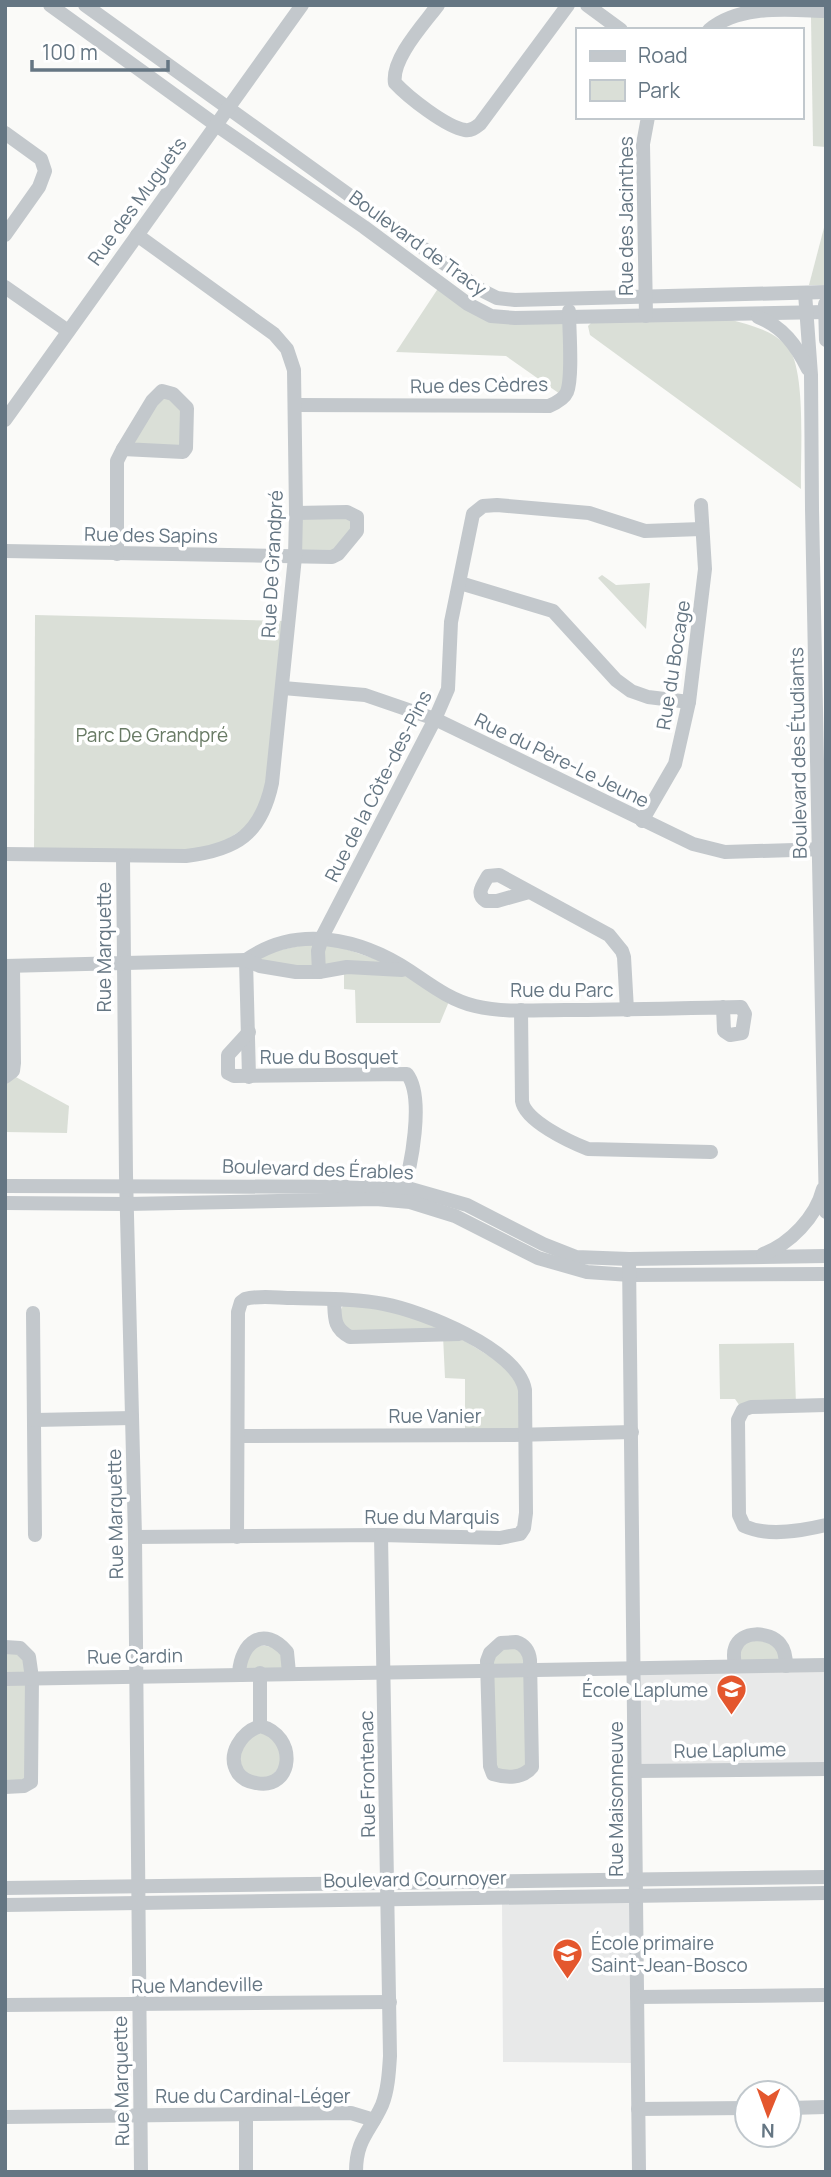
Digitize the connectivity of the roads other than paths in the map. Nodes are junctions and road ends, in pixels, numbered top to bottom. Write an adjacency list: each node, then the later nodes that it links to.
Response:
1 (50, 5): 12 (street, Boulevard de Tracy)
2 (85, 5): 10 (street, Boulevard de Tracy)
3 (302, 5): 10 (street, Rue des Muguets)
4 (438, 5): 5 (street)
5 (568, 5)
6 (587, 5): 8 (street)
7 (826, 11): 9 (street)
8 (618, 28)
9 (712, 28)
10 (228, 108): 12 (street, Rue des Muguets); 14 (street, Boulevard de Tracy)
11 (648, 119): 21 (street, Rue des Jacinthes)
12 (216, 125): 15 (street, Rue des Muguets); 17 (street, Boulevard de Tracy)
13 (5, 133): 16 (street)
14 (386, 222): 17 (street); 22 (street, Boulevard de Tracy)
15 (137, 234): 28 (street, Rue des Muguets); 31 (street, Rue De Grandpré)
16 (5, 235)
17 (376, 236): 27 (street, Boulevard de Tracy)
18 (5, 287): 28 (street)
19 (825, 292): 20 (street, Boulevard de Tracy); 24 (street)
20 (805, 293): 21 (street, Boulevard de Tracy); 23 (street, Boulevard des Étudiants)
21 (645, 296): 22 (street, Boulevard de Tracy); 26 (street, Rue des Jacinthes)
22 (569, 298): 27 (street, Rue des Cèdres)
23 (806, 312): 24 (street, Boulevard de Tracy); 25 (street, Boulevard de Tracy); 30 (street, Boulevard des Étudiants)
24 (825, 312): 29 (street)
25 (739, 315): 26 (street, Boulevard de Tracy); 30 (street)
26 (646, 316): 27 (street, Boulevard de Tracy)
27 (569, 317): 31 (street, Rue des Cèdres)
28 (68, 331): 32 (street, Rue des Muguets)
29 (826, 340)
30 (811, 375): 36 (street, Boulevard des Étudiants)
31 (295, 405): 35 (street, Rue De Grandpré)
32 (5, 420)
33 (123, 449): 33 (street); 41 (street)
34 (701, 505): 38 (street, Rue du Bocage)
35 (296, 513): 42 (street, Rue De Grandpré); 42 (street, Rue des Sapins)
36 (812, 517): 37 (street); 40 (street, Boulevard des Étudiants)
37 (826, 526)
38 (701, 529): 44 (street, Rue de la Côte-des-Pins); 46 (street, Rue du Bocage)
39 (5, 551): 41 (street, Rue des Sapins)
40 (813, 553): 43 (street); 49 (street, Boulevard des Étudiants)
41 (117, 554): 42 (street, Rue des Sapins)
42 (295, 557): 45 (street, Rue De Grandpré)
43 (826, 562)
44 (460, 583): 46 (street); 47 (street, Rue de la Côte-des-Pins)
45 (283, 688): 47 (street, Rue du Père-Le Jeune); 51 (street, Rue De Grandpré)
46 (689, 702): 48 (street, Rue du Bocage)
47 (435, 719): 48 (street, Rue du Père-Le Jeune); 53 (street, Rue de la Côte-des-Pins)
48 (642, 821): 49 (street, Rue du Père-Le Jeune)
49 (822, 850): 66 (street, Boulevard des Étudiants)
50 (5, 854): 51 (street)
51 (123, 856): 55 (street, Rue Marquette)
52 (529, 892): 61 (street)
53 (322, 937): 54 (street, Rue du Parc); 57 (street, Rue du Parc); 58 (street, Rue de la Côte-des-Pins)
54 (246, 960): 55 (street, Rue du Parc); 58 (street, Rue du Parc); 62 (street, Rue du Bosquet)
55 (123, 964): 56 (street, Rue du Parc); 67 (street, Rue Marquette)
56 (9, 966): 63 (street)
57 (410, 971): 58 (street, Rue du Parc); 60 (street, Rue du Parc)
58 (319, 972)
59 (723, 1007): 61 (street, Rue du Parc)
60 (521, 1010): 61 (street, Rue du Parc); 65 (street)
61 (627, 1010)
62 (249, 1032): 64 (street, Rue du Bosquet); 64 (street, Rue du Bosquet)
63 (5, 1077)
64 (249, 1077): 69 (street, Rue du Bosquet)
65 (711, 1152)
66 (825, 1180): 72 (street, Boulevard des Étudiants); 74 (street)
67 (126, 1185): 68 (street, Boulevard des Érables); 69 (street, Boulevard des Érables); 71 (street, Rue Marquette)
68 (5, 1186)
69 (402, 1194): 71 (street, Boulevard des Érables); 75 (street, Boulevard des Érables); 77 (street, Boulevard des Érables)
70 (5, 1203): 71 (street, Boulevard des Érables)
71 (127, 1204): 82 (street, Rue Marquette)
72 (826, 1212)
73 (826, 1256): 74 (street, Boulevard des Érables)
74 (752, 1257): 75 (street, Boulevard des Érables)
75 (629, 1259): 77 (street, Rue Maisonneuve)
76 (826, 1274): 77 (street, Boulevard des Érables)
77 (630, 1275): 84 (street, Rue Maisonneuve)
78 (334, 1299): 80 (street, Rue du Marquis); 80 (street); 86 (street, Rue du Marquis)
79 (33, 1313): 83 (street)
80 (464, 1334): 85 (street, Rue du Marquis)
81 (826, 1405): 87 (street)
82 (132, 1418): 83 (street); 90 (street, Rue Marquette)
83 (35, 1420): 88 (street)
84 (632, 1432): 85 (street, Rue Vanier); 96 (street, Rue Maisonneuve)
85 (524, 1435): 86 (street, Rue Vanier); 89 (street, Rue du Marquis)
86 (239, 1436): 91 (street, Rue du Marquis)
87 (826, 1525)
88 (35, 1535)
89 (381, 1535): 91 (street, Rue du Marquis); 99 (street, Rue Frontenac)
90 (135, 1537): 91 (street, Rue du Marquis); 103 (street, Rue Marquette)
91 (237, 1537)
92 (5, 1647): 104 (street)
93 (734, 1665): 94 (street, Rue Cardin); 94 (street); 96 (street, Rue Cardin)
94 (786, 1665): 95 (street, Rue Cardin)
95 (826, 1665)
96 (634, 1668): 97 (street, Rue Cardin); 108 (street, Rue Maisonneuve)
97 (531, 1669): 98 (street, Rue Cardin); 98 (street); 98 (street)
98 (488, 1670): 99 (street, Rue Cardin)
99 (384, 1671): 102 (street, Rue Cardin); 111 (street, Rue Frontenac)
100 (239, 1673): 101 (street, Rue Cardin); 102 (street); 103 (street, Rue Cardin)
101 (260, 1673): 102 (street, Rue Cardin); 106 (street)
102 (289, 1673)
103 (136, 1675): 104 (street, Rue Cardin); 112 (street, Rue Marquette)
104 (32, 1678): 105 (street, Rue Cardin); 109 (street)
105 (5, 1679)
106 (260, 1726)
107 (826, 1769): 108 (street, Rue Laplume)
108 (635, 1771): 113 (street, Rue Maisonneuve)
109 (5, 1787)
110 (826, 1877): 113 (street, Boulevard Cournoyer)
111 (389, 1883): 112 (street, Boulevard Cournoyer); 113 (street, Boulevard Cournoyer); 116 (street, Rue Frontenac)
112 (137, 1886): 114 (street, Boulevard Cournoyer); 117 (street, Rue Marquette)
113 (636, 1887): 115 (street, Boulevard Cournoyer); 116 (street, Boulevard Cournoyer); 120 (street, Rue Maisonneuve)
114 (5, 1888)
115 (826, 1894)
116 (389, 1898): 117 (street, Boulevard Cournoyer); 121 (street, Rue Frontenac)
117 (137, 1903): 118 (street, Boulevard Cournoyer); 122 (street, Rue Marquette)
118 (5, 1905)
119 (826, 1995): 120 (street)
120 (637, 1997): 127 (street, Rue Maisonneuve)
121 (390, 2002): 122 (street, Rue Mandeville); 131 (street, Rue Frontenac)
122 (139, 2004): 123 (street, Rue Mandeville); 130 (street, Rue Marquette)
123 (5, 2005)
124 (826, 2107): 126 (street)
125 (733, 2108): 127 (street)
126 (803, 2108)
127 (638, 2109): 135 (street, Rue Maisonneuve)
128 (246, 2115): 130 (street, Rue du Cardinal-Léger); 131 (street, Rue du Cardinal-Léger); 133 (street)
129 (5, 2116): 130 (street, Rue du Cardinal-Léger)
130 (141, 2116): 132 (street, Rue Marquette)
131 (374, 2120): 134 (street, Rue Frontenac)
132 (141, 2172)
133 (246, 2172)
134 (356, 2172)
135 (639, 2172)

